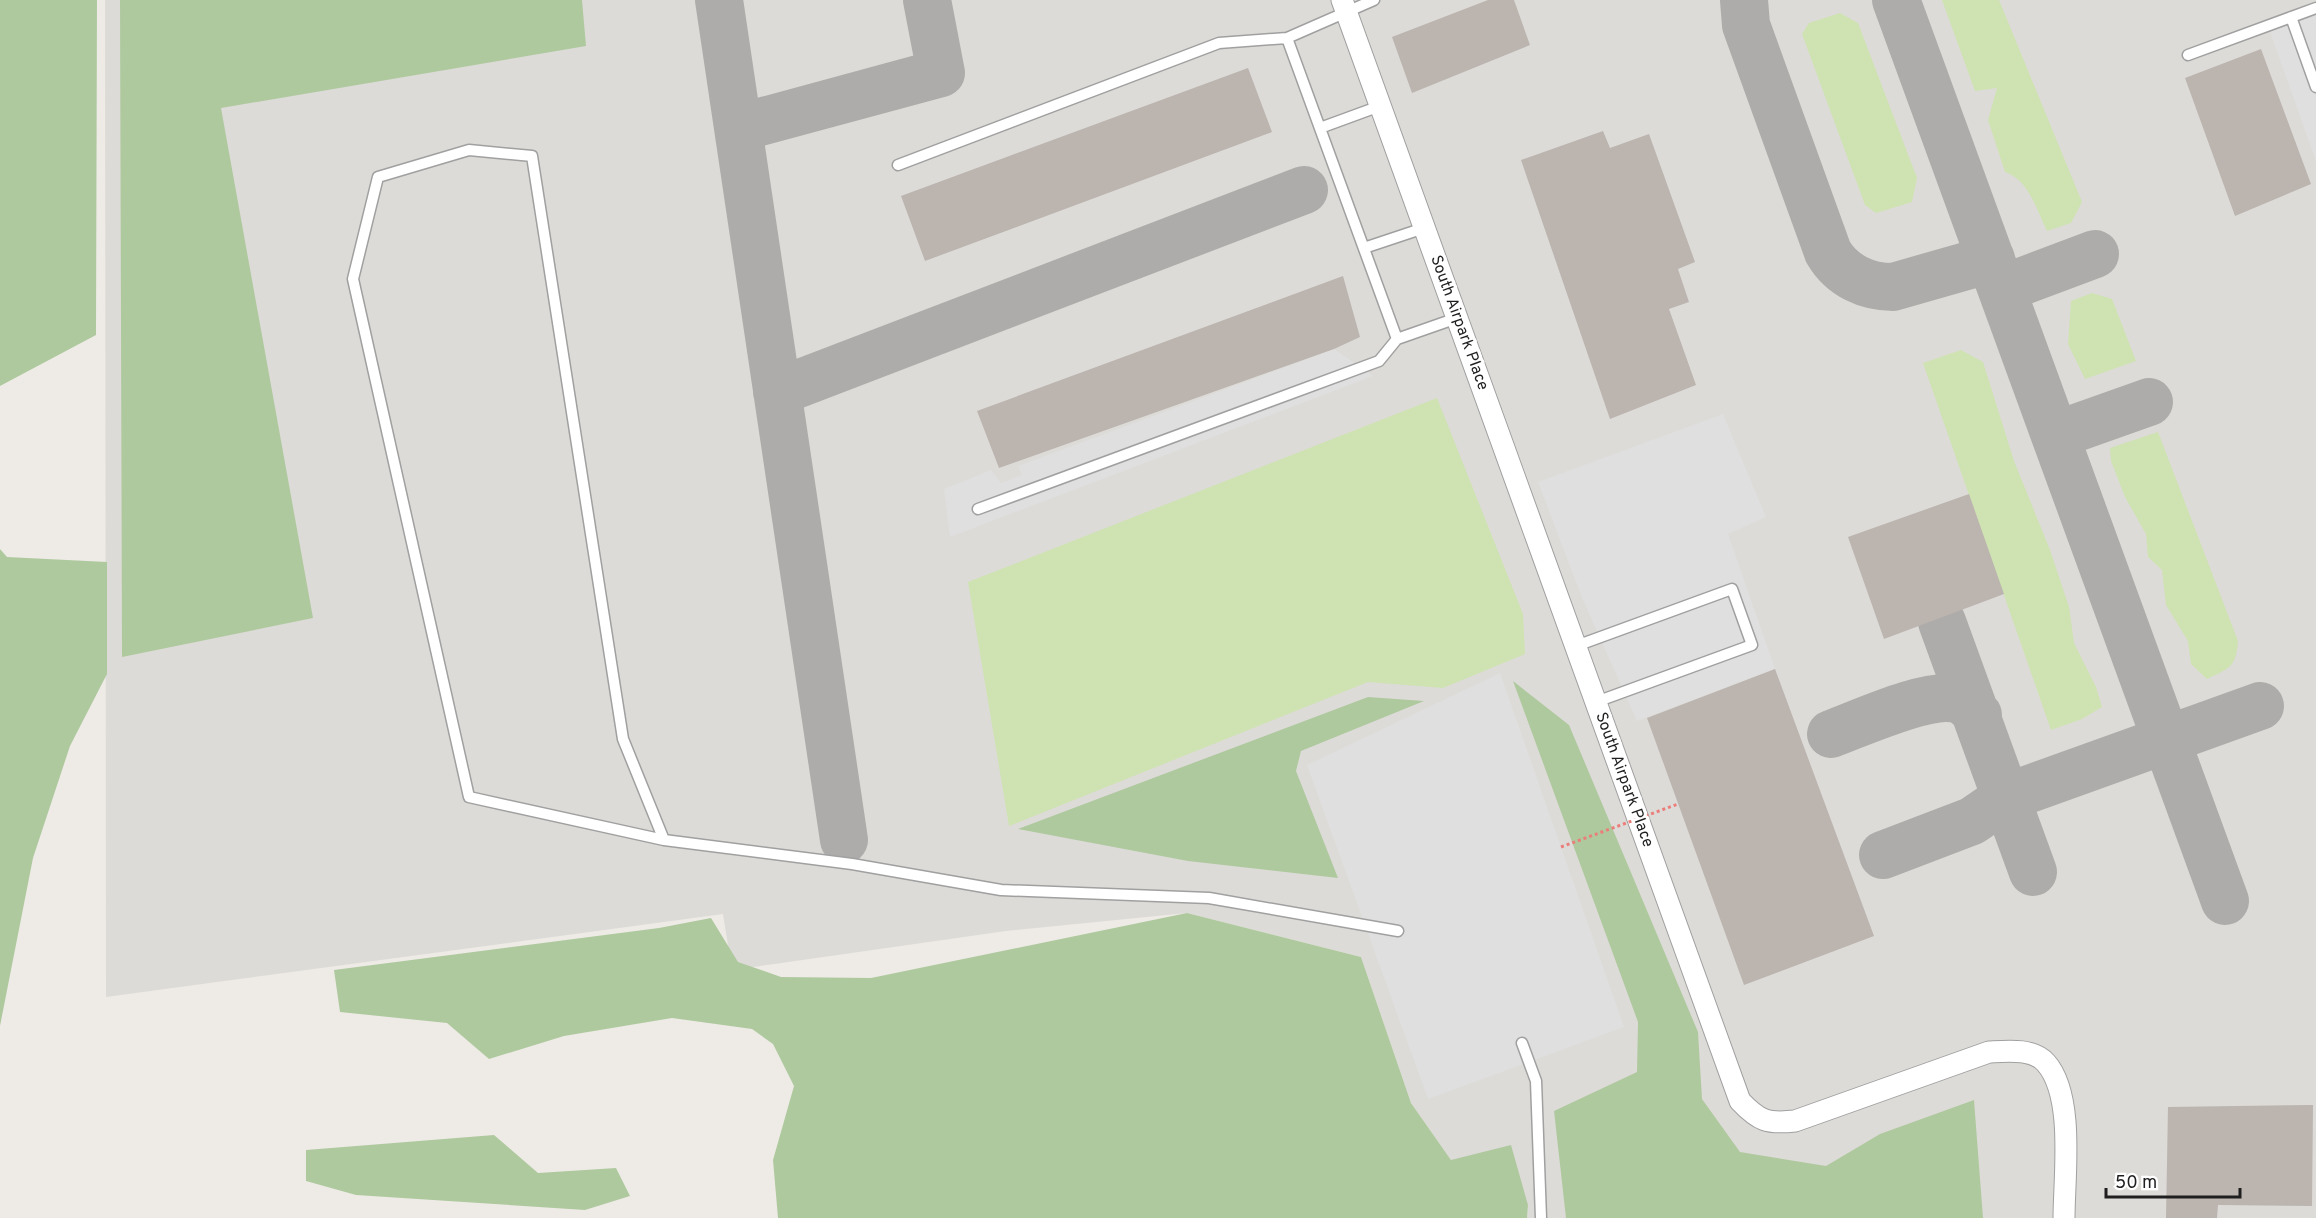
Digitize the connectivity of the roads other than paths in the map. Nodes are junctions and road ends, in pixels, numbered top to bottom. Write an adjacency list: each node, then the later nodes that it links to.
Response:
1 (1374, 0): 2 (lane)
2 (1344, 5): 5 (lane); 8 (street, South Airpark Place)
3 (2316, 8): 4 (lane)
4 (2291, 17): 6 (lane); 7 (lane)
5 (1287, 38): 9 (lane); 10 (lane)
6 (2188, 55)
7 (2316, 87)
8 (1380, 106): 9 (lane); 11 (street, South Airpark Place)
9 (1320, 128): 12 (lane)
10 (898, 165)
11 (1424, 228): 12 (lane); 13 (street, South Airpark Place)
12 (1364, 249): 14 (lane)
13 (1457, 318): 14 (lane); 16 (street, South Airpark Place)
14 (1397, 339): 15 (lane)
15 (978, 508)
16 (1576, 646): 17 (street, South Airpark Place); 17 (lane)
17 (1596, 702): 22 (street, South Airpark Place)
18 (664, 840): 18 (lane); 19 (lane)
19 (1398, 931)
20 (1522, 1043): 21 (lane)
21 (1541, 1218)
22 (2064, 1218)

